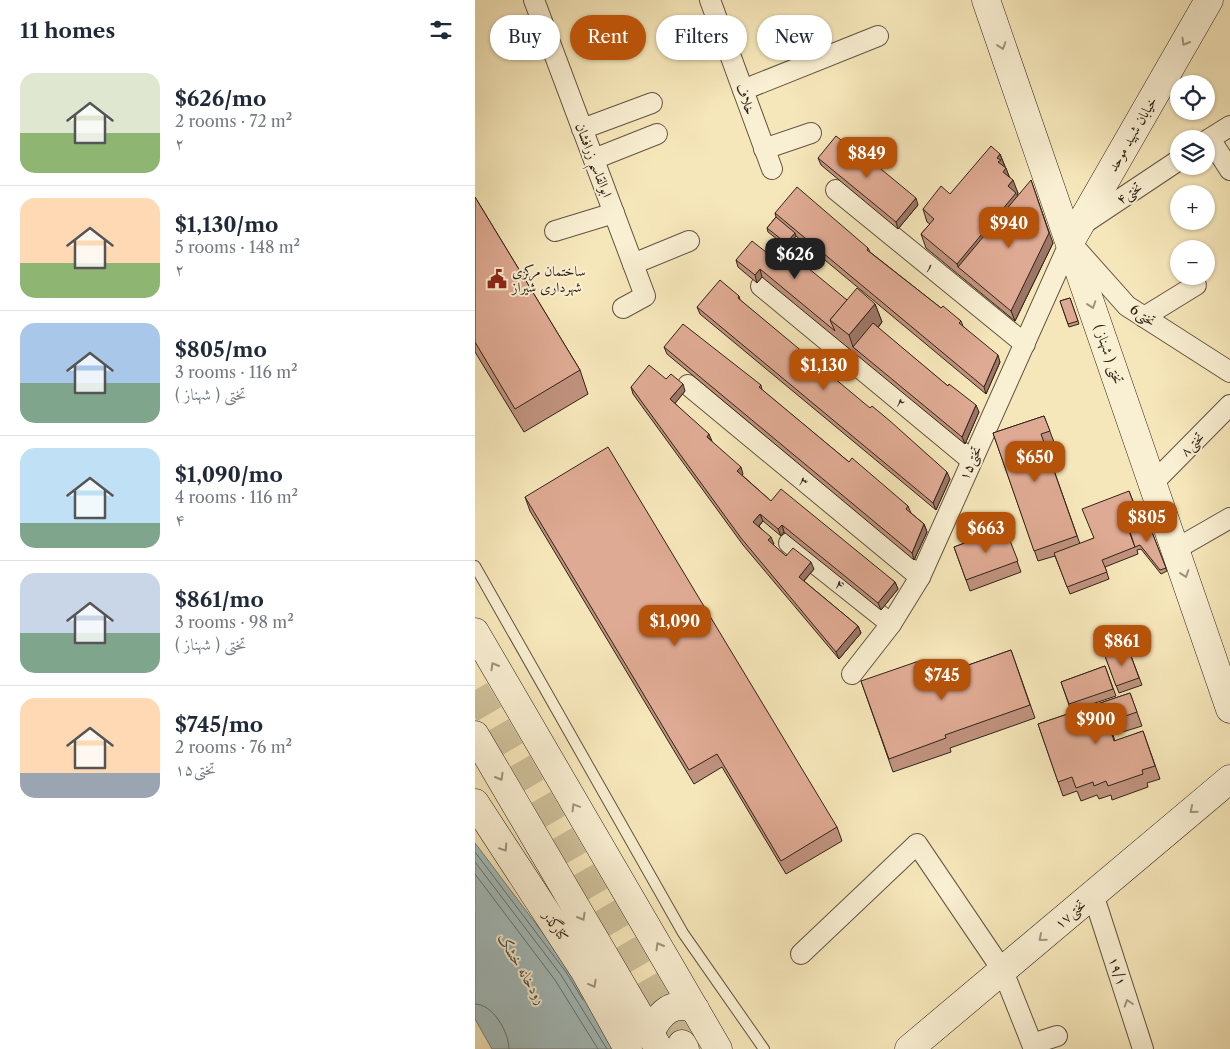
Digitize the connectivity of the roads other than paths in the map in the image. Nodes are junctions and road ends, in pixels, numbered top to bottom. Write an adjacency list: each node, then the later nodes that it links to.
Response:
1 (534, 0): 9 (street, ابوالقاسم زرافشان)
2 (710, 0): 6 (street, خلاف)
3 (987, 0): 22 (street, تختی ( شهناز ), one-way to 22)
4 (1204, 3): 22 (street, خیابان شهید موحد, one-way to 22)
5 (878, 36): 6 (street)
6 (743, 90): 13 (street, خلاف)
7 (652, 103): 9 (street)
8 (1230, 126): 12 (street)
9 (582, 129): 15 (street, ابوالقاسم زرافشان)
10 (811, 133): 13 (street)
11 (657, 134): 15 (street)
12 (1215, 136)
13 (765, 149): 17 (street, خلاف)
14 (1215, 150): 18 (street)
15 (594, 160): 20 (street, ابوالقاسم زرافشان)
16 (1170, 166): 22 (street, تختی۴)
17 (772, 169)
18 (1230, 170)
19 (836, 190): 29 (street, ۱)
20 (614, 213): 21 (street); 24 (street, ابوالقاسم زرافشان)
21 (555, 231)
22 (1075, 235): 28 (street, 6تختی); 29 (street, تختی۱۵); 34 (street, تختی ( شهناز ), one-way to 34)
23 (689, 241): 24 (street)
24 (633, 264): 27 (street, ابوالقاسم زرافشان)
25 (1196, 285): 28 (street)
26 (761, 286): 33 (street, ۲)
27 (623, 308)
28 (1144, 317): 30 (street, 6تختی)
29 (1025, 344): 33 (street, تختی۱۵)
30 (1230, 372)
31 (688, 385): 39 (street, ۳)
32 (1230, 405): 34 (street, تختی۸)
33 (971, 460): 39 (street, تختی۱۵)
34 (1153, 482): 37 (street, تختی ( شهناز ))
35 (1230, 518): 37 (street)
36 (789, 543): 40 (street, ۴)
37 (1176, 549): 43 (street, تختی ( شهناز ), one-way to 43)
38 (475, 566): 57 (lane)
39 (920, 577): 40 (street, تختی۱۵)
40 (891, 624): 42 (street, تختی۱۵)
41 (475, 632): 50 (street, one-way to 41)
42 (852, 674)
43 (1230, 709)
44 (475, 735): 51 (street, one-way to 51)
45 (1230, 779): 47 (street, تختی۱۷, one-way to 47)
46 (476, 804): 55 (street, کنارگذر, one-way to 55)
47 (1093, 894): 49 (street, تختی۱۷, one-way to 49); 58 (street, ۱۹/۱, one-way to 47)
48 (801, 954): 49 (street)
49 (1003, 971): 52 (street); 54 (street, تختی۱۷)
50 (678, 979): 51 (street); 53 (street)
51 (634, 1006): 53 (street)
52 (1057, 1036)
53 (681, 1038): 56 (street)
54 (923, 1044)
55 (629, 1049)
56 (718, 1049)
57 (764, 1049)
58 (1143, 1049)

